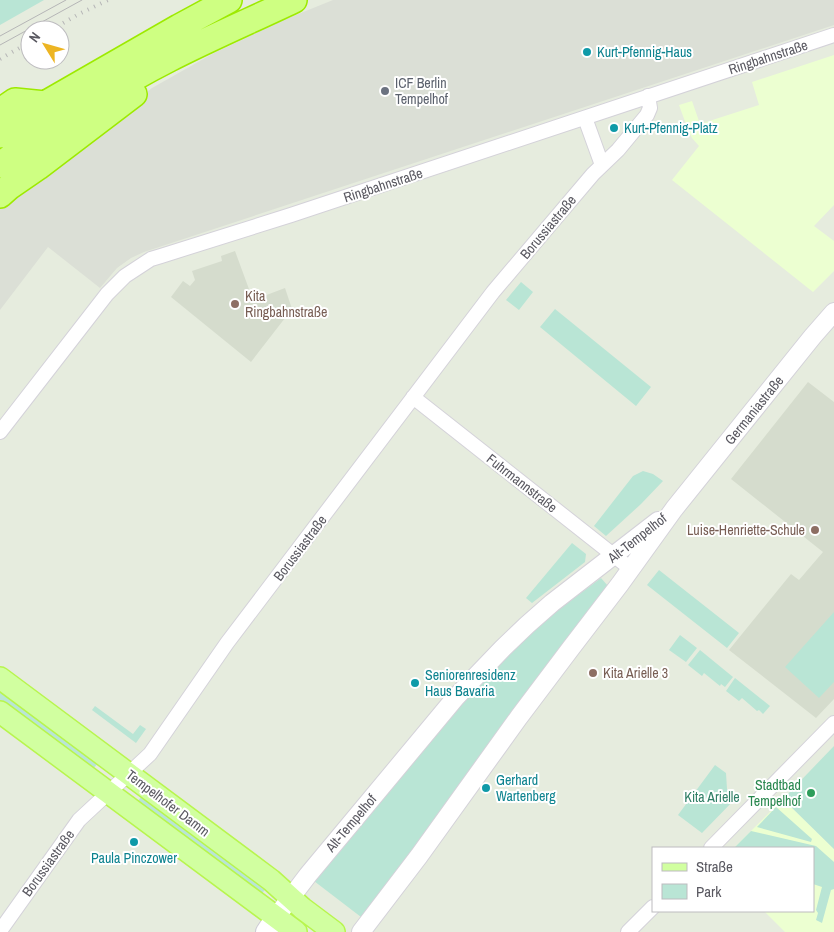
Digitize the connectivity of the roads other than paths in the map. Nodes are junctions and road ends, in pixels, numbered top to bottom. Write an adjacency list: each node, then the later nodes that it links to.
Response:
1 (229, 0): 6 (highway)
2 (294, 0): 4 (highway)
3 (834, 35): 5 (street, Ringbahnstraße)
4 (168, 59): 10 (highway); 12 (highway)
5 (648, 96): 8 (street, Ringbahnstraße); 11 (street, Borussiastraße)
6 (45, 104): 7 (highway); 9 (highway)
7 (0, 111)
8 (585, 118): 11 (street); 15 (street, Ringbahnstraße)
9 (0, 135)
10 (0, 165)
11 (602, 165): 14 (street, Borussiastraße)
12 (0, 194)
13 (834, 312): 16 (street, Germaniastraße)
14 (413, 397): 17 (street, Fuhrmannstraße); 22 (street, Borussiastraße)
15 (0, 432)
16 (674, 509): 17 (street, Alt-Tempelhof); 18 (street, Alt-Tempelhof)
17 (614, 556): 18 (street, Fuhrmannstraße); 25 (street, Alt-Tempelhof)
18 (631, 569): 31 (street, Alt-Tempelhof)
19 (0, 678): 22 (main road, Tempelhofer Damm)
20 (0, 712): 23 (main road, Tempelhofer Damm)
21 (834, 723): 24 (street)
22 (128, 774): 23 (street, Borussiastraße); 25 (main road, Tempelhofer Damm)
23 (108, 792): 27 (main road, Tempelhofer Damm); 28 (street, Borussiastraße)
24 (712, 847)
25 (290, 898): 27 (street, Alt-Tempelhof); 30 (main road, Tempelhofer Damm)
26 (652, 908): 32 (street)
27 (271, 925): 29 (main road, Tempelhofer Damm)
28 (0, 931)
29 (296, 932)
30 (334, 932)
31 (361, 932)
32 (628, 932)

